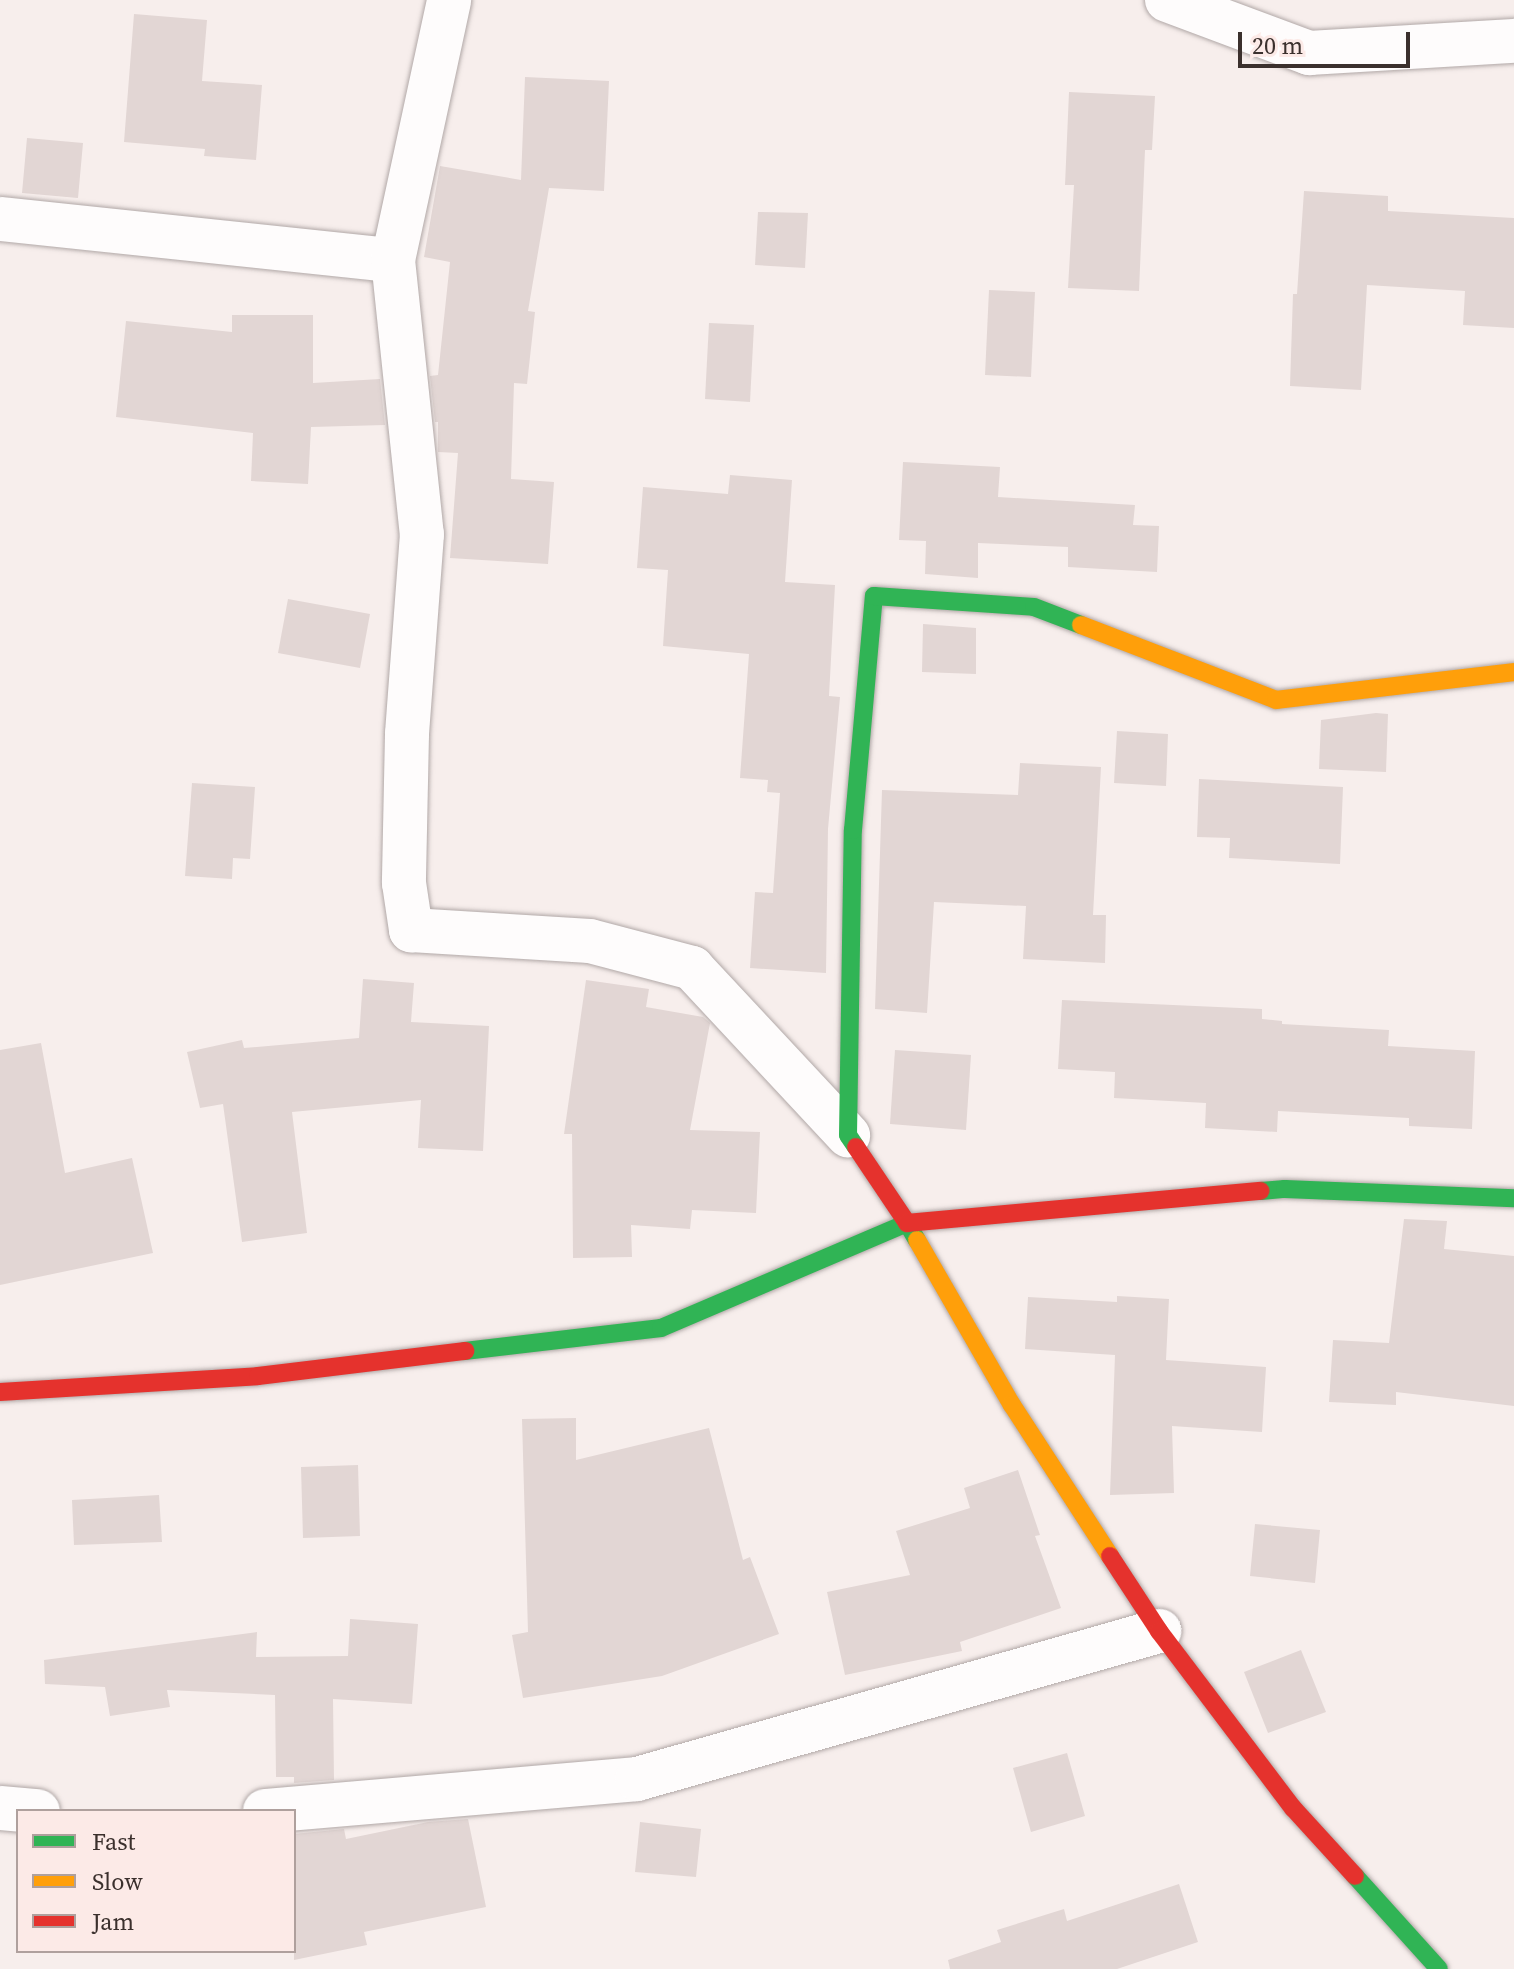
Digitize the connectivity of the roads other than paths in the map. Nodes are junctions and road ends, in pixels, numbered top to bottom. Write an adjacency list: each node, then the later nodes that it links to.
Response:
1 (449, 0): 5 (street)
2 (1167, 0): 3 (street)
3 (1514, 41)
4 (0, 219): 5 (street)
5 (393, 260): 7 (street)
6 (1514, 672): 7 (street)
7 (848, 1135): 9 (street)
8 (1514, 1198): 9 (street)
9 (907, 1223): 10 (street); 11 (street)
10 (0, 1392)
11 (1159, 1631): 12 (street); 13 (street)
12 (288, 1809)
13 (1439, 1969)

